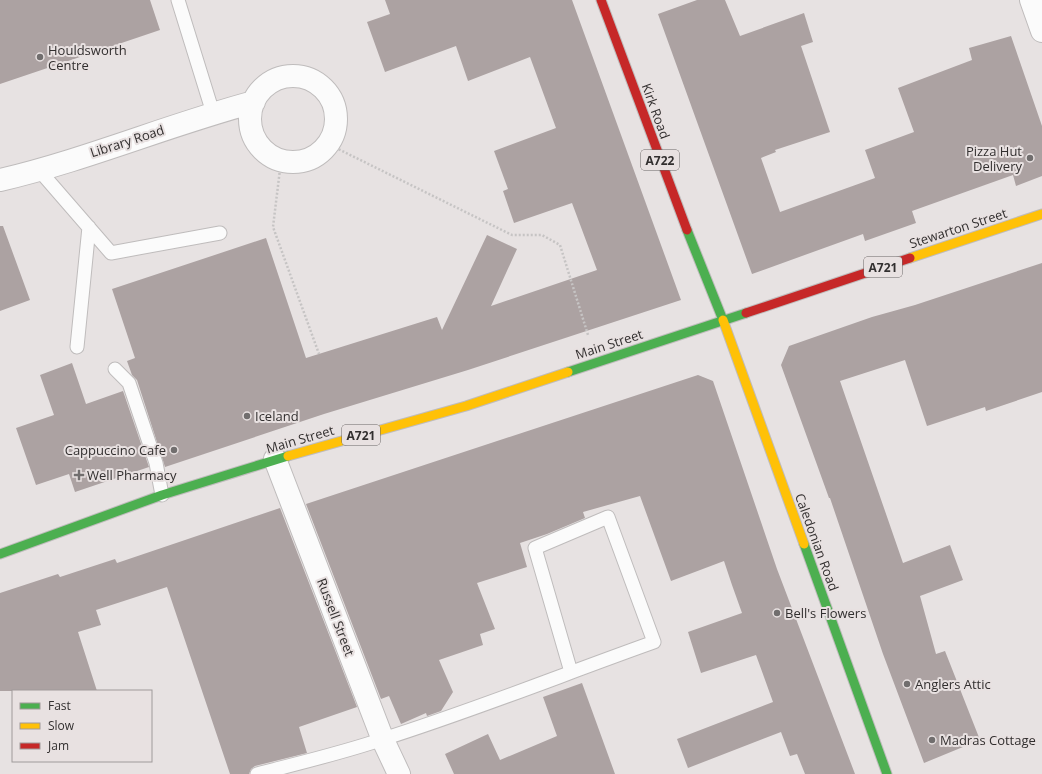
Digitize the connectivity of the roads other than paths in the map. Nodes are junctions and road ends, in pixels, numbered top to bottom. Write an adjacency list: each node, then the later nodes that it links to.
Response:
1 (178, 0): 6 (lane)
2 (601, 0): 12 (main road, Kirk Road / A722)
3 (1032, 0): 4 (street)
4 (1042, 31)
5 (254, 102): 5 (street); 6 (street, Library Road)
6 (213, 113): 7 (street, Library Road)
7 (39, 170): 8 (street, Library Road); 10 (lane)
8 (0, 180)
9 (1042, 214): 12 (main road, Stewarton Street / A721)
10 (89, 227): 11 (lane); 13 (lane)
11 (220, 233)
12 (723, 320): 15 (main road, Main Street / A721); 22 (main road, Caledonian Road)
13 (77, 347)
14 (115, 369): 16 (lane)
15 (275, 459): 16 (main road, Main Street / A721); 19 (street, Russell Street)
16 (162, 495): 17 (main road, Main Street / A721)
17 (0, 554)
18 (571, 672): 18 (lane); 19 (lane)
19 (383, 740): 20 (lane); 21 (street, Russell Street)
20 (257, 774)
21 (399, 774)
22 (887, 774)

